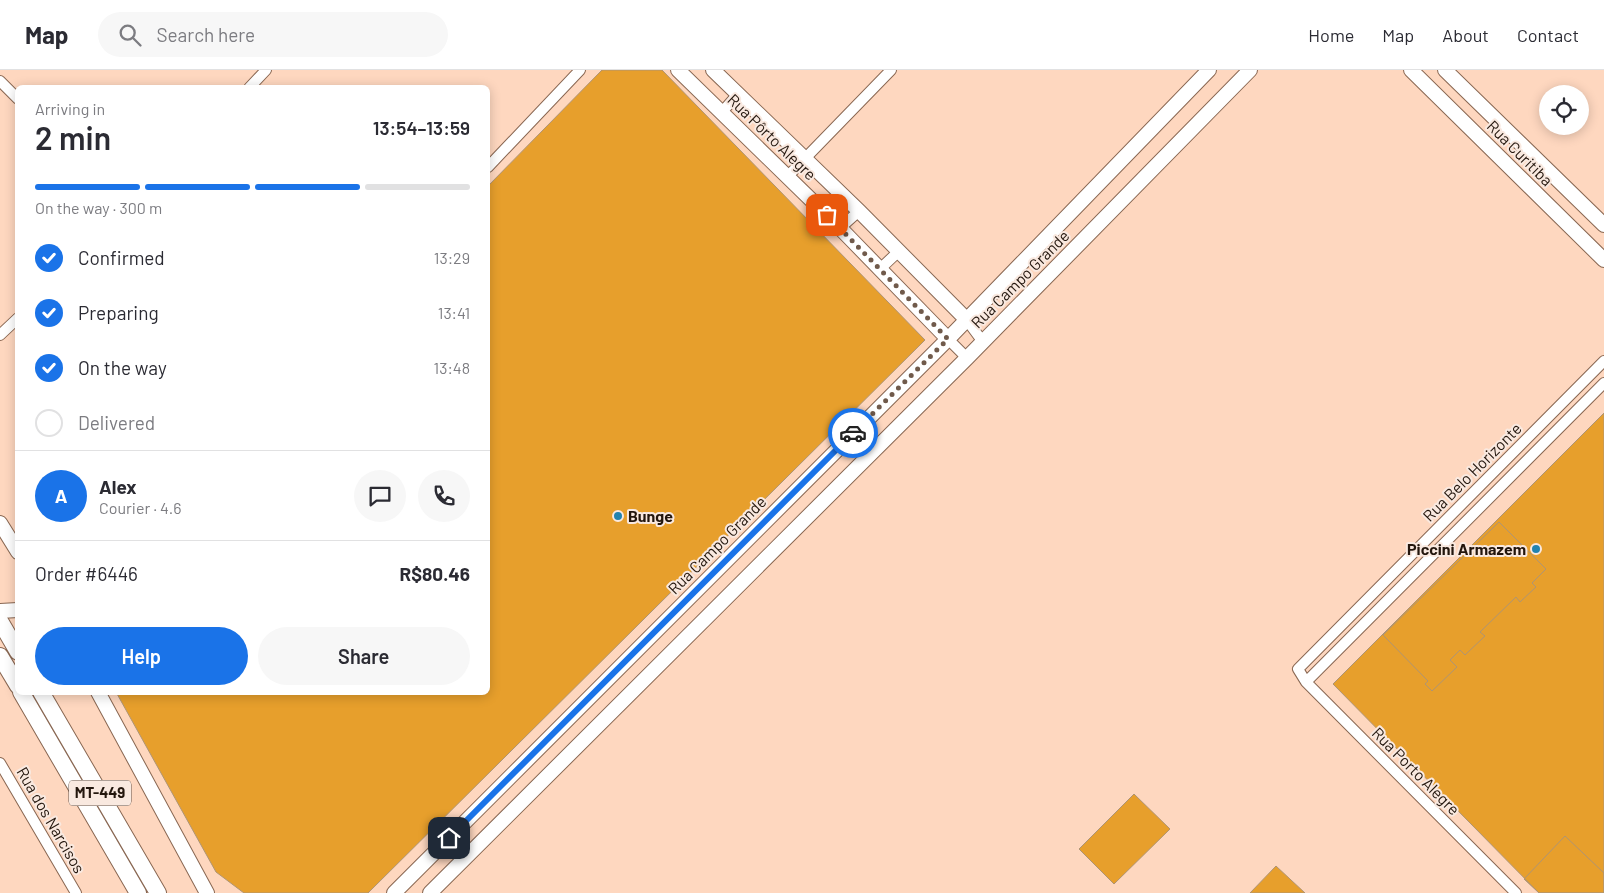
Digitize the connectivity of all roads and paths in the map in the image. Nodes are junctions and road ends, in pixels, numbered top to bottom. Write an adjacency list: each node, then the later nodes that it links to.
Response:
1 (266, 70): 11 (street)
2 (580, 70): 16 (street)
3 (678, 70): 14 (street, Rua Pôrto Alegre)
4 (713, 70): 12 (street, Rua Pôrto Alegre)
5 (891, 70): 15 (street)
6 (1210, 70): 24 (street, Rua Campo Grande)
7 (1250, 70): 28 (street, Rua Campo Grande)
8 (1411, 70): 22 (street, Rua Curitiba)
9 (1445, 70): 19 (street, Rua Curitiba)
10 (0, 82): 13 (street)
11 (252, 85)
12 (738, 94): 14 (street); 15 (street, Rua Pôrto Alegre)
13 (15, 96)
14 (722, 112): 17 (street, Rua Pôrto Alegre)
15 (805, 158): 17 (street); 18 (street, Rua Pôrto Alegre)
16 (490, 165)
17 (788, 176): 20 (street, Rua Pôrto Alegre)
18 (859, 211): 20 (street); 21 (street, Rua Pôrto Alegre)
19 (1604, 225)
20 (840, 228): 23 (street, Rua Pôrto Alegre)
21 (899, 251): 23 (street); 24 (street, Rua Pôrto Alegre)
22 (1604, 260)
23 (880, 269): 27 (street, Rua Pôrto Alegre)
24 (966, 319): 27 (street, Rua Campo Grande); 28 (street, Rua Pôrto Alegre)
25 (15, 321): 26 (street)
26 (0, 335)
27 (948, 339): 29 (street, Rua Pôrto Alegre); 52 (street, Rua Campo Grande)
28 (983, 342): 29 (street, Rua Campo Grande)
29 (967, 358): 53 (street, Rua Campo Grande)
30 (1604, 361): 31 (street, Rua Belo Horizonte)
31 (1582, 383): 33 (street); 41 (street, Rua Belo Horizonte)
32 (1604, 383): 33 (street, Rua Belo Horizonte)
33 (1591, 396): 43 (street, Rua Belo Horizonte)
34 (0, 523): 35 (street)
35 (15, 547)
36 (15, 610): 37 (street)
37 (0, 611)
38 (0, 621): 39 (main road)
39 (15, 647)
40 (0, 656): 42 (main road)
41 (1298, 669): 43 (street, Rua Porto Alegre)
42 (15, 681)
43 (1306, 682): 54 (street, Rua Porto Alegre)
44 (23, 695): 50 (main road, MT-449)
45 (43, 695): 51 (main road, MT-449)
46 (100, 695): 48 (street)
47 (0, 763): 49 (street, Rua dos Narcisos)
48 (206, 891)
49 (76, 893)
50 (138, 893)
51 (158, 893)
52 (394, 893)
53 (430, 893)
54 (1516, 893)

